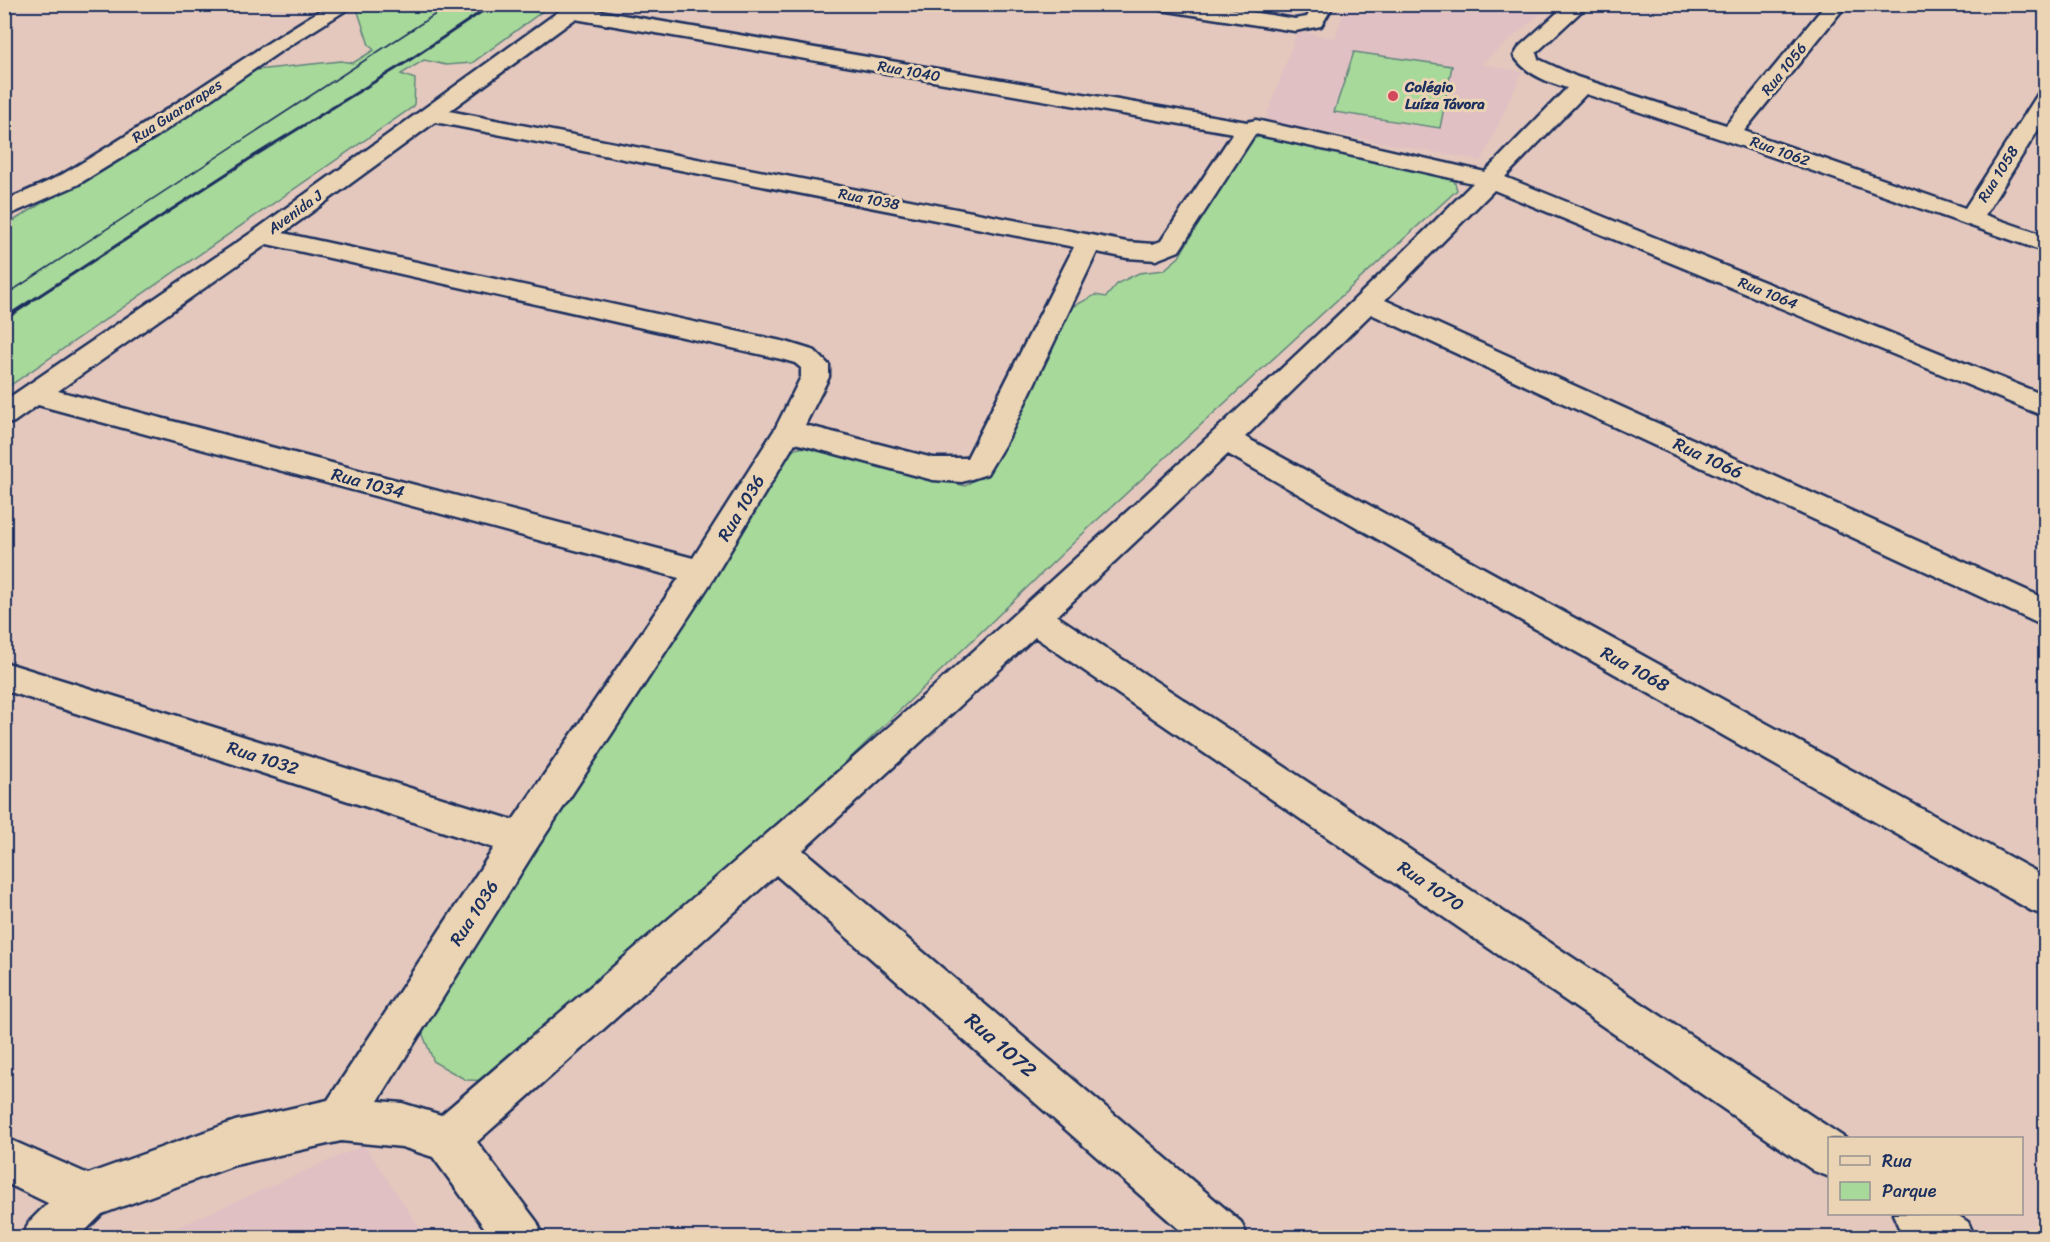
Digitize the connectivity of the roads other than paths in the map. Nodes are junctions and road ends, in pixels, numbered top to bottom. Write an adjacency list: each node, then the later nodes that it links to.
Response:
1 (346, 4): 13 (street, Rua Guararapes)
2 (1161, 4): 3 (street)
3 (1324, 4)
4 (1579, 4): 7 (street, Rua 1062)
5 (1837, 4): 11 (street, Rua 1056)
6 (576, 8): 9 (street, Avenida J); 10 (street, Rua 1040)
7 (1582, 86): 11 (street, Rua 1062); 12 (street)
8 (2046, 99): 14 (street, Rua 1058)
9 (430, 114): 15 (street, Avenida J); 16 (street, Rua 1038)
10 (1247, 129): 12 (street, Rua 1040); 16 (street, Rua 1038)
11 (1731, 133): 14 (street, Rua 1062)
12 (1491, 180): 18 (street); 20 (street, Rua 1064)
13 (4, 210)
14 (1970, 219): 17 (street, Rua 1062)
15 (263, 236): 19 (street, Avenida J); 22 (street, Rua 1036)
16 (1090, 241): 22 (street)
17 (2046, 245)
18 (1370, 303): 23 (street); 25 (street, Rua 1066)
19 (35, 395): 21 (street, Avenida J); 24 (street, Rua 1034)
20 (2046, 407)
21 (4, 415)
22 (788, 430): 24 (street, Rua 1036)
23 (1225, 440): 26 (street); 30 (street, Rua 1068)
24 (702, 572): 28 (street, Rua 1036)
25 (2046, 614)
26 (1032, 617): 29 (street); 33 (street, Rua 1070)
27 (4, 676): 28 (street, Rua 1032)
28 (521, 840): 31 (street, Rua 1036)
29 (777, 852): 32 (street); 39 (street, Rua 1072)
30 (2046, 898)
31 (340, 1119): 32 (street); 35 (street)
32 (447, 1139): 38 (street)
33 (1828, 1154)
34 (4, 1159): 35 (street)
35 (87, 1197): 37 (street)
36 (1918, 1215): 40 (street)
37 (45, 1238)
38 (521, 1238)
39 (1225, 1238)
40 (1952, 1238)

